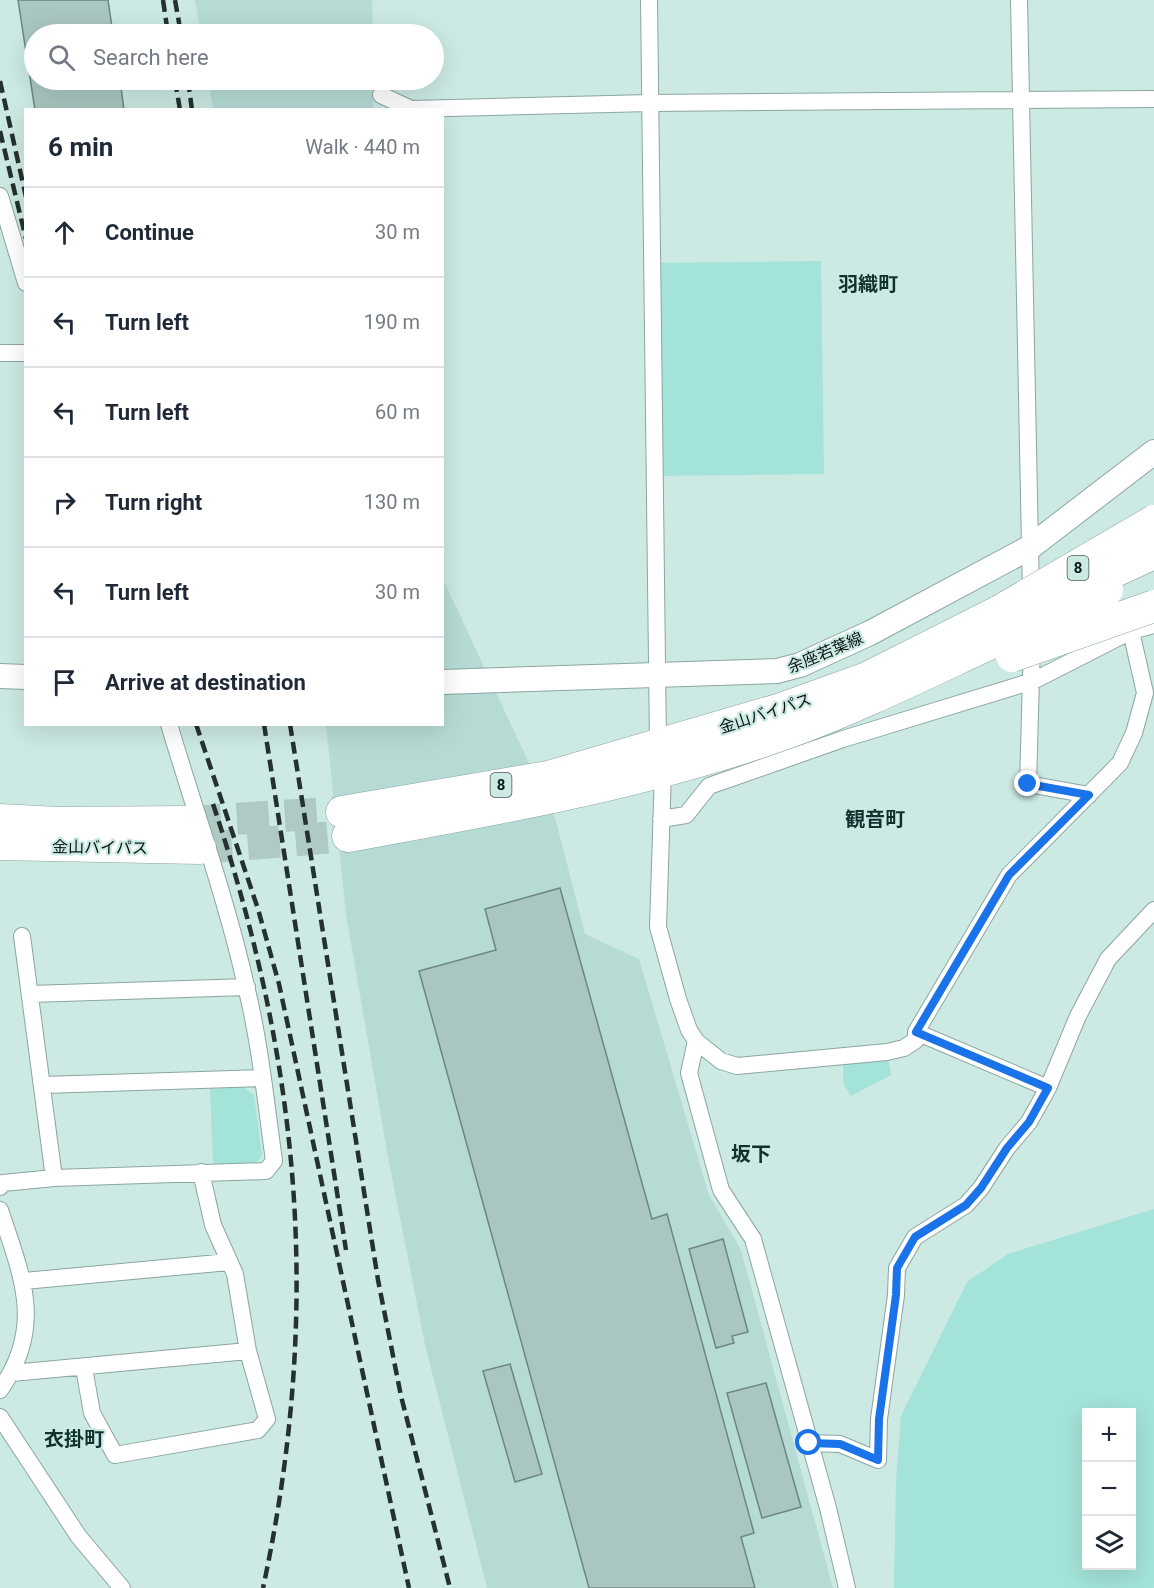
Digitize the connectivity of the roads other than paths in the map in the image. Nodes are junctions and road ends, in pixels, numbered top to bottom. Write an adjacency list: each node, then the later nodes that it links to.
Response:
1 (649, 0): 6 (street)
2 (1019, 0): 5 (street)
3 (381, 95): 7 (street)
4 (1154, 99): 5 (street)
5 (1021, 101): 6 (street); 16 (street)
6 (650, 103): 8 (street); 23 (street)
7 (409, 108)
8 (444, 108)
9 (0, 196): 10 (street)
10 (3, 221): 11 (street)
11 (24, 278)
12 (0, 353): 13 (street)
13 (24, 353)
14 (1154, 452): 16 (main road, 余座若葉線)
15 (1154, 521): 21 (highway, 金山バイパス / 8, bridge)
16 (1029, 548): 23 (main road, 余座若葉線); 26 (street)
17 (1154, 553): 21 (highway, bridge)
18 (1154, 568): 21 (highway, 金山バイパス / 8, bridge)
19 (1154, 606): 21 (highway, bridge)
20 (1154, 625): 22 (street)
21 (1006, 631): 29 (highway, 金山バイパス / 8); 29 (highway, 金山バイパス / 8)
22 (1131, 631): 26 (street); 30 (street)
23 (658, 674): 27 (main road, 余座若葉線); 29 (street)
24 (0, 676): 25 (main road)
25 (24, 677)
26 (1033, 681): 30 (street); 31 (street)
27 (444, 682)
28 (170, 726): 39 (street)
29 (660, 758): 31 (street); 33 (highway, 金山バイパス / 8)
30 (1089, 795): 41 (street)
31 (661, 819): 42 (street)
32 (0, 820): 34 (highway, 金山バイパス)
33 (345, 824)
34 (0, 844)
35 (1154, 910): 36 (street)
36 (1138, 927): 37 (street); 45 (street)
37 (1154, 934)
38 (22, 936): 40 (street)
39 (247, 987): 40 (street); 43 (street)
40 (31, 994): 44 (street)
41 (916, 1032): 42 (street); 45 (street)
42 (696, 1041): 57 (street)
43 (263, 1078): 44 (street); 46 (street)
44 (43, 1085): 47 (street)
45 (1048, 1088): 57 (street)
46 (201, 1172): 47 (street); 50 (street)
47 (54, 1178): 48 (street)
48 (0, 1187)
49 (0, 1210): 51 (street)
50 (229, 1262): 51 (street); 52 (street)
51 (24, 1281): 54 (street)
52 (248, 1351): 53 (street); 53 (street)
53 (84, 1368): 54 (street)
54 (12, 1373): 55 (street)
55 (0, 1390)
56 (0, 1417): 58 (street)
57 (809, 1443): 59 (street)
58 (122, 1588)
59 (847, 1588)

